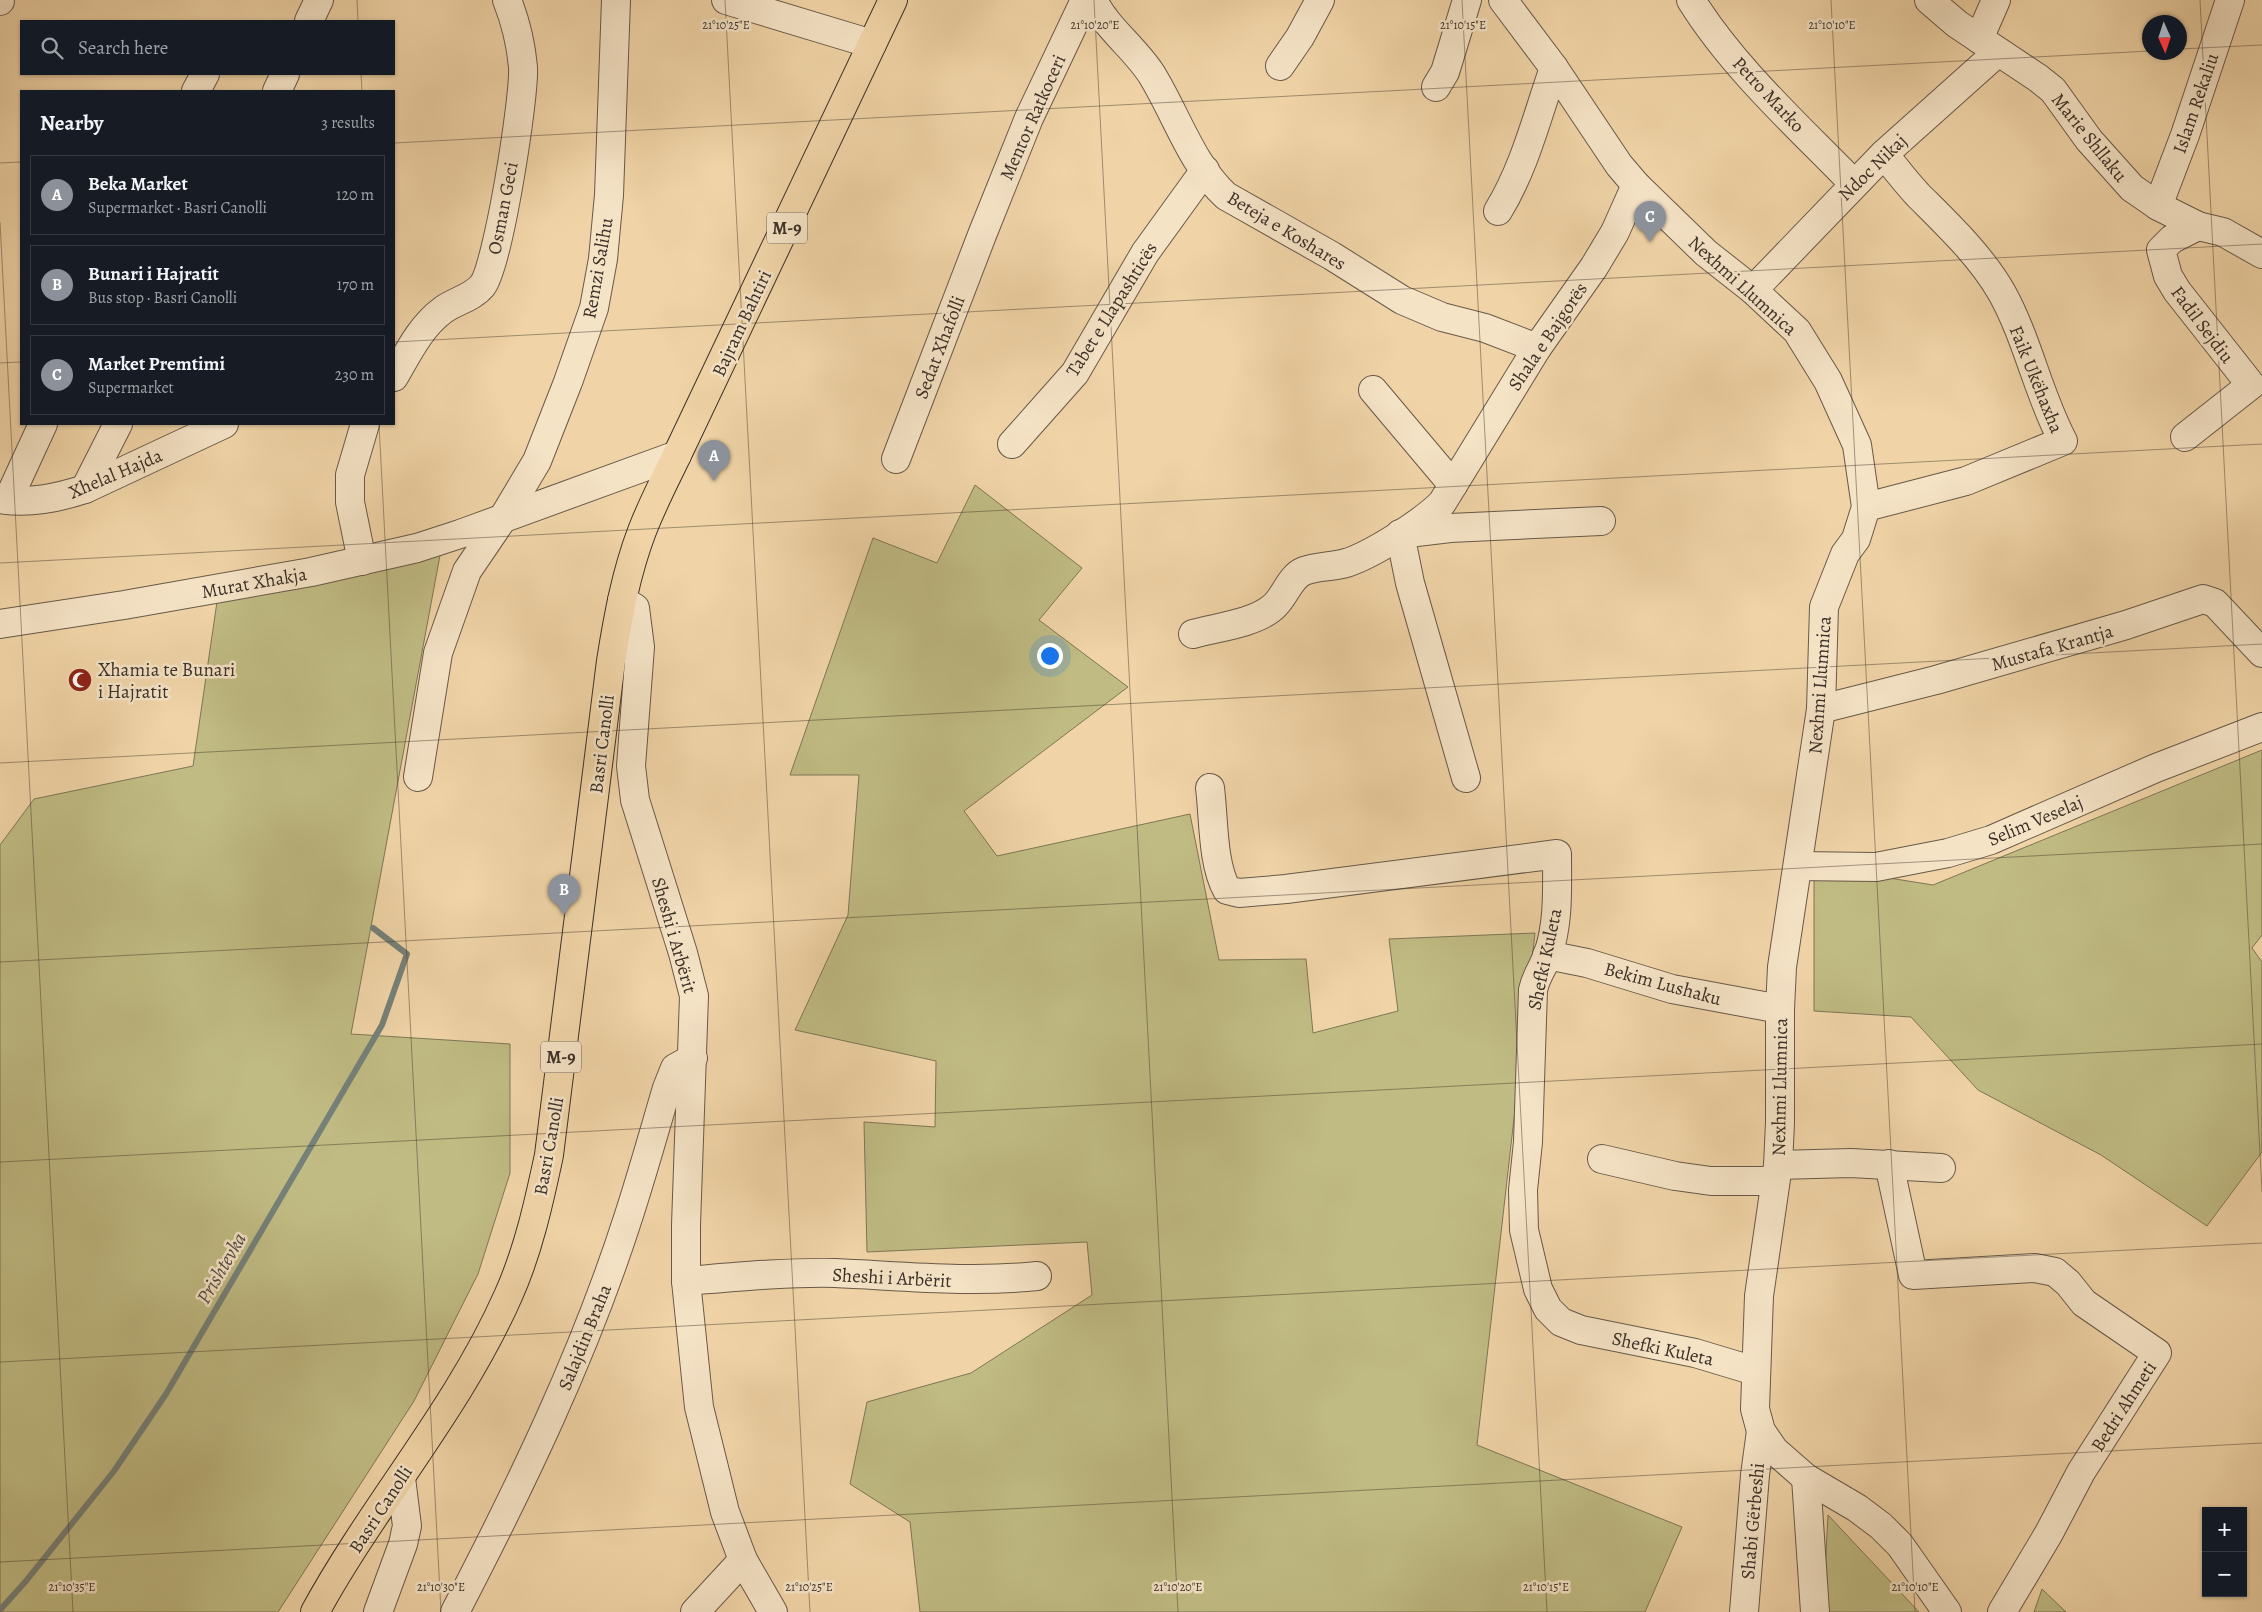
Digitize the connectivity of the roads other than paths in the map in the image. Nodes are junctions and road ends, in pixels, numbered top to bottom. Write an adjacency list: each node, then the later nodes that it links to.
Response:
1 (319, 0): 15 (street)
2 (507, 0): 36 (street, Osman Geci)
3 (616, 0): 50 (street, Remzi Salihu)
4 (726, 0): 16 (street)
5 (893, 0): 16 (main road, Bajram Bahtiri / M-9)
6 (1085, 0): 32 (street, Mentor Ratkoceri)
7 (1093, 0): 26 (street, Beteja e Koshares)
8 (1320, 0): 18 (street)
9 (1467, 0): 22 (street)
10 (1503, 0): 19 (street, Nexhmi Llumnica)
11 (1691, 0): 27 (street, Petro Marko)
12 (1929, 0): 17 (street, Marie Shllaku)
13 (1996, 0): 17 (street)
14 (2230, 0): 29 (street, Islam Rekaliu)
15 (309, 20)
16 (872, 44): 44 (main road, Bajram Bahtiri / M-9)
17 (1989, 45): 25 (street, Ndoc Nikaj); 29 (street, Marie Shllaku)
18 (1280, 66)
19 (1554, 68): 28 (street, Nexhmi Llumnica); 30 (street)
20 (204, 75): 23 (street)
21 (285, 75): 24 (street)
22 (1436, 87)
23 (196, 90)
24 (277, 90)
25 (1884, 154): 27 (street, Ndoc Nikaj); 49 (street, Faik Ukëhaxha)
26 (1205, 170): 35 (street, Beteja e Koshares); 43 (street, Tabet e Llapashticës)
27 (1854, 184): 34 (street, Ndoc Nikaj)
28 (1636, 185): 34 (street, Nexhmi Llumnica); 35 (street, Shala e Bajgorës)
29 (2158, 206): 31 (street, Marie Shllaku)
30 (1498, 211)
31 (2198, 226): 33 (street, Marie Shllaku); 42 (street, Fadil Sejdiu)
32 (982, 235): 45 (street, Sedat Xhafolli)
33 (2262, 254)
34 (1753, 290): 49 (street, Nexhmi Llumnica)
35 (1537, 348): 46 (street, Shala e Bajgorës)
36 (395, 375)
37 (1373, 390): 46 (street)
38 (42, 425): 48 (street)
39 (117, 425): 47 (street)
40 (222, 425): 47 (street, Xhelal Hajda)
41 (364, 425): 53 (street)
42 (2185, 437)
43 (1012, 444)
44 (677, 455): 50 (street, Murat Xhakja); 54 (main road, Basri Canolli / M-9)
45 (896, 459)
46 (1454, 485): 52 (street, Shala e Bajgorës)
47 (85, 489): 48 (street, Xhelal Hajda)
48 (4, 499)
49 (1866, 507): 58 (street, Nexhmi Llumnica)
50 (503, 518): 53 (street, Murat Xhakja); 60 (street)
51 (1601, 520): 52 (street, Shala e Bajgorës)
52 (1400, 534): 56 (street, Shala e Bajgorës); 61 (street)
53 (362, 561): 55 (street, Murat Xhakja)
54 (622, 600): 66 (street, Sheshi i Arbërit); 75 (main road, Basri Canolli / M-9)
55 (0, 624)
56 (1193, 634)
57 (2262, 653): 58 (street, Mustafa Krantja)
58 (1820, 709): 63 (street, Nexhmi Llumnica)
59 (2262, 727): 63 (street, Selim Veselaj)
60 (418, 777)
61 (1466, 778)
62 (1210, 788): 64 (street, Shefki Kuleta)
63 (1798, 866): 65 (street, Nexhmi Llumnica)
64 (1547, 955): 65 (street, Bekim Lushaku); 73 (street, Shefki Kuleta)
65 (1780, 1009): 70 (street, Nexhmi Llumnica)
66 (693, 1058): 72 (street, Sheshi i Arbërit); 80 (street, Salajdin Braha)
67 (1602, 1159): 70 (street, Nexhmi Llumnica)
68 (1889, 1164): 69 (street); 70 (street); 86 (street, Bedri Ahmeti)
69 (1941, 1168)
70 (1776, 1173): 73 (street, Nexhmi Llumnica)
71 (1037, 1276): 72 (street, Sheshi i Arbërit)
72 (686, 1281): 77 (street, Sheshi i Arbërit)
73 (1756, 1371): 74 (street, Nexhmi Llumnica)
74 (1761, 1431): 76 (street, Nexhmi Llumnica); 83 (street, Shabi Gërbeshi)
75 (401, 1478): 78 (main road, Basri Canolli / M-9); 79 (street)
76 (1806, 1478): 84 (street); 85 (street, Nexhmi Llumnica)
77 (743, 1560): 81 (street); 82 (street, Sheshi i Arbërit)
78 (315, 1612)
79 (378, 1612)
80 (455, 1612)
81 (695, 1612)
82 (773, 1612)
83 (1744, 1612)
84 (1815, 1612)
85 (1947, 1612)
86 (2002, 1612)

